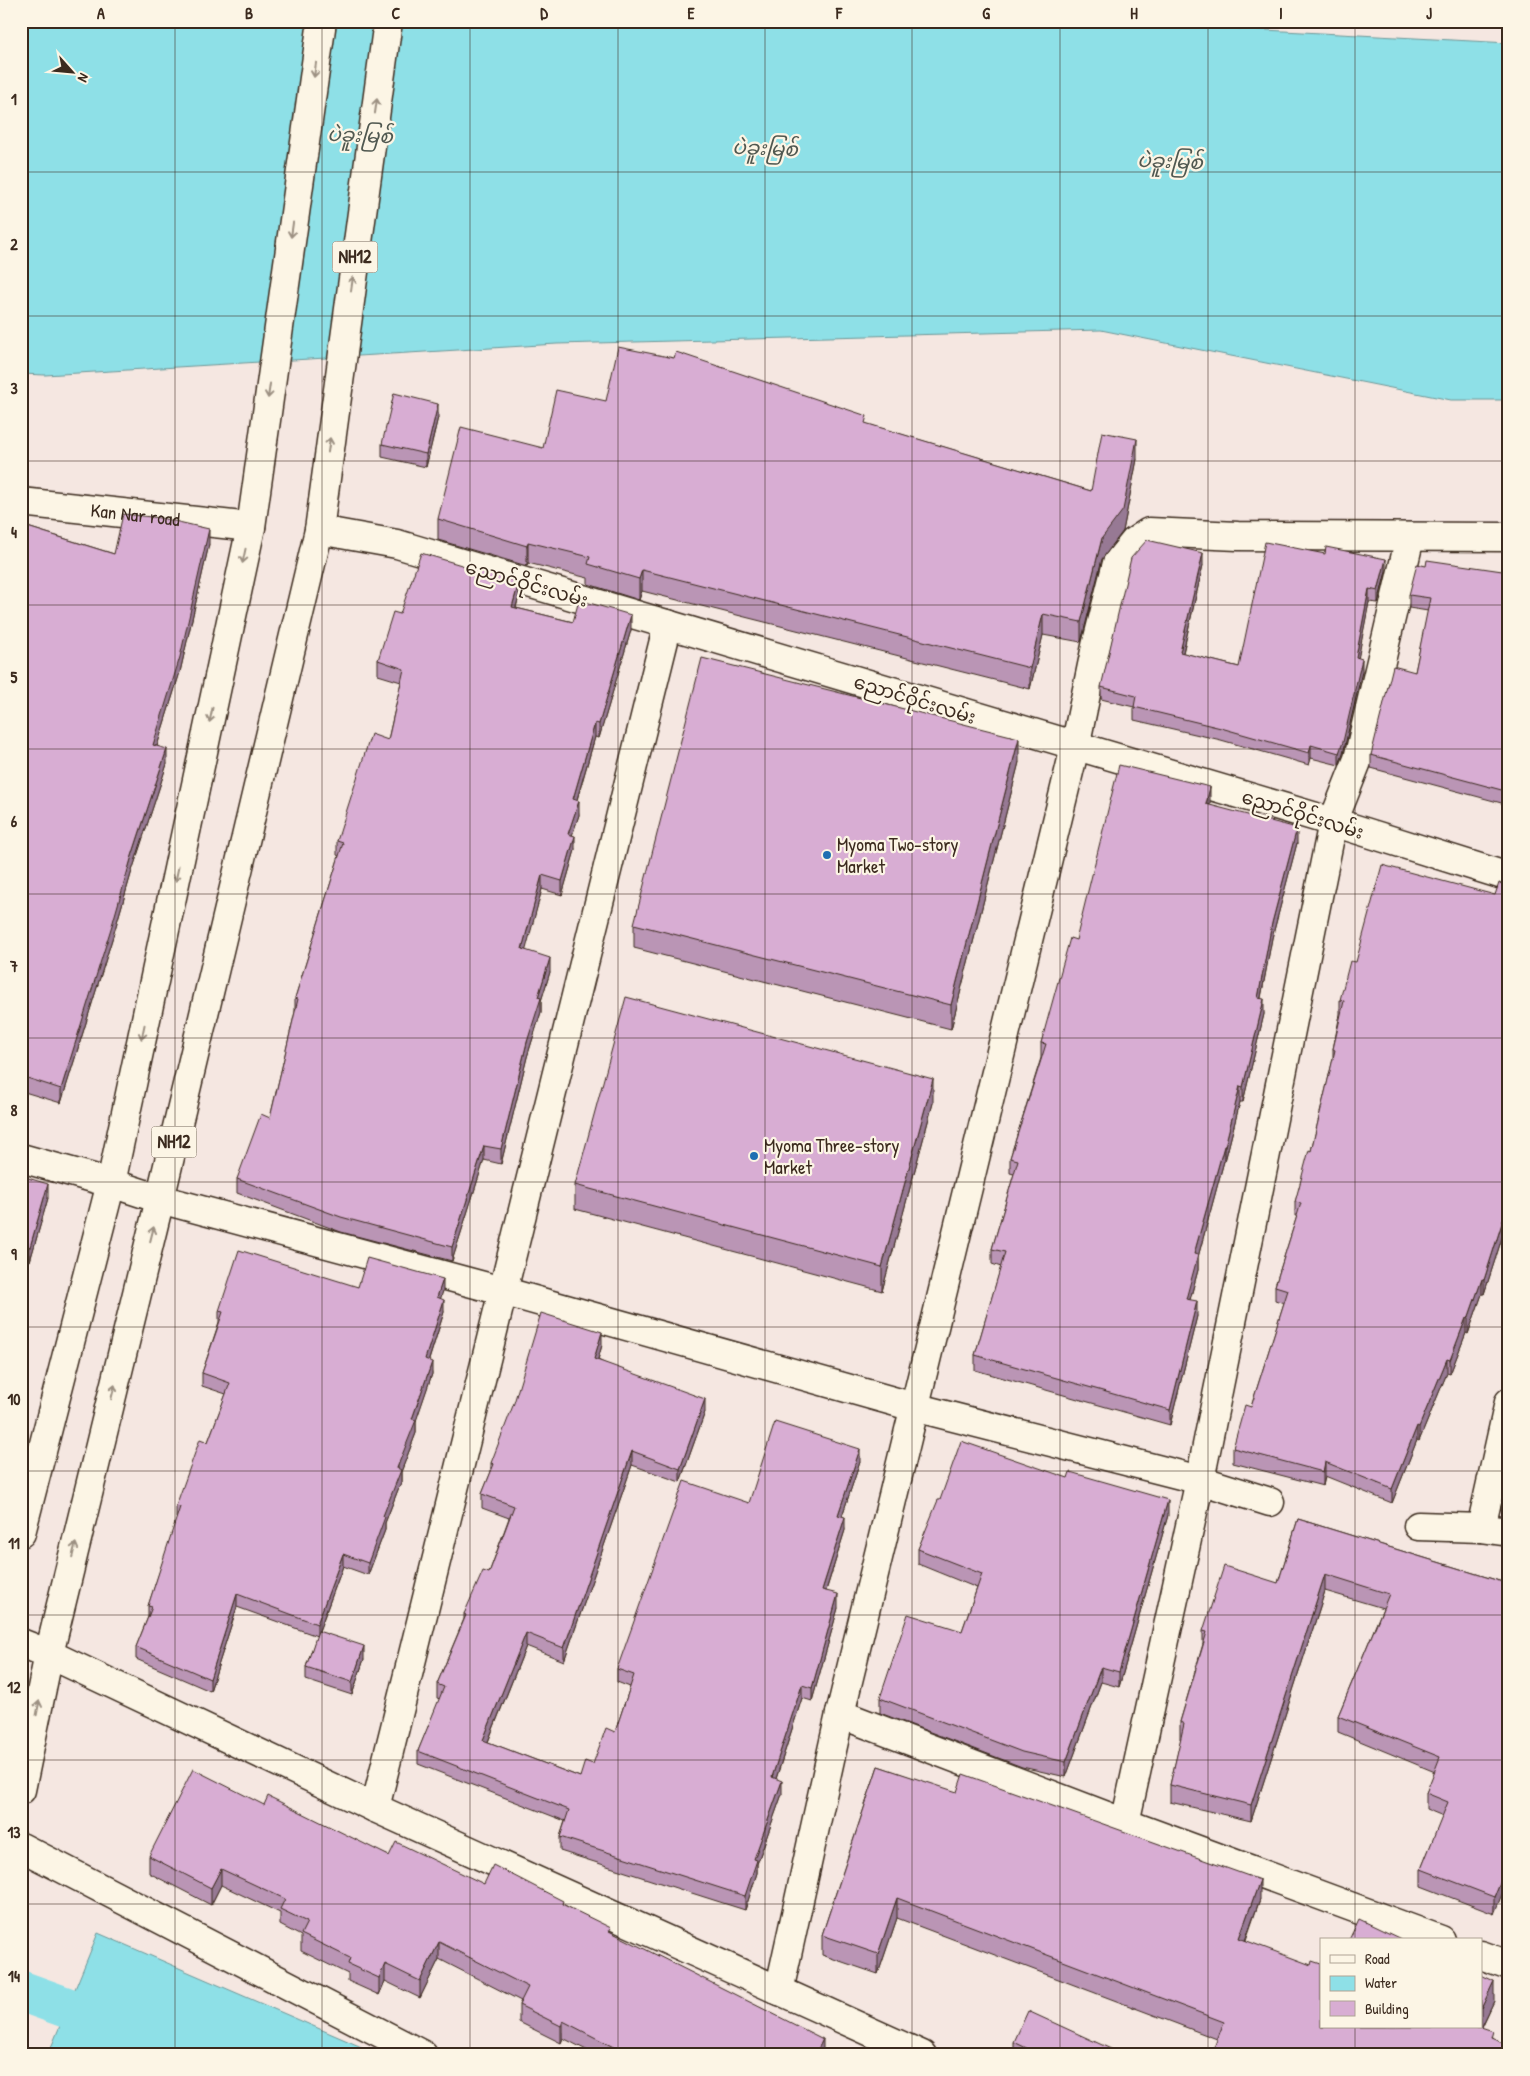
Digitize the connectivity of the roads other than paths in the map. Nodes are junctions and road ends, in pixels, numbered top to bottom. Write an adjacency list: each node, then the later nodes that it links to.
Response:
1 (322, 21): 4 (main road, one-way to 4)
2 (388, 21): 5 (main road, NH12, one-way to 2)
3 (21, 502): 4 (main road, Kan Nar road)
4 (250, 527): 13 (main road, one-way to 13)
5 (319, 530): 8 (main road, ညောင်ဝိုင်းလမ်း); 14 (main road, NH12)
6 (1410, 537): 7 (main road); 9 (main road); 10 (main road)
7 (1509, 537)
8 (668, 624): 9 (main road, ညောင်ဝိုင်းလမ်း); 15 (main road)
9 (1075, 747): 10 (main road, ညောင်ဝိုင်းလမ်း); 17 (main road)
10 (1333, 822): 11 (main road, ညောင်ဝိုင်းလမ်း); 18 (main road)
11 (1509, 877)
12 (21, 1158): 13 (main road)
13 (111, 1183): 14 (main road); 23 (main road)
14 (160, 1199): 15 (main road); 25 (main road, NH12, one-way to 14)
15 (502, 1291): 17 (main road); 28 (main road)
16 (1509, 1402): 21 (main road)
17 (914, 1407): 18 (main road); 26 (main road)
18 (1200, 1480): 19 (main road); 29 (main road)
19 (1270, 1502)
20 (1418, 1526): 21 (main road)
21 (1481, 1528): 22 (main road)
22 (1509, 1532)
23 (21, 1533)
24 (21, 1643): 25 (main road)
25 (49, 1654): 27 (main road, NH12, one-way to 25); 28 (main road)
26 (840, 1714): 29 (main road); 34 (main road)
27 (21, 1790)
28 (375, 1808): 34 (main road)
29 (1125, 1822): 31 (main road)
30 (21, 1847): 35 (main road)
31 (1436, 1938)
32 (1482, 1954): 33 (main road)
33 (1509, 1965)
34 (779, 1991): 36 (main road)
35 (422, 2055)
36 (922, 2055)

